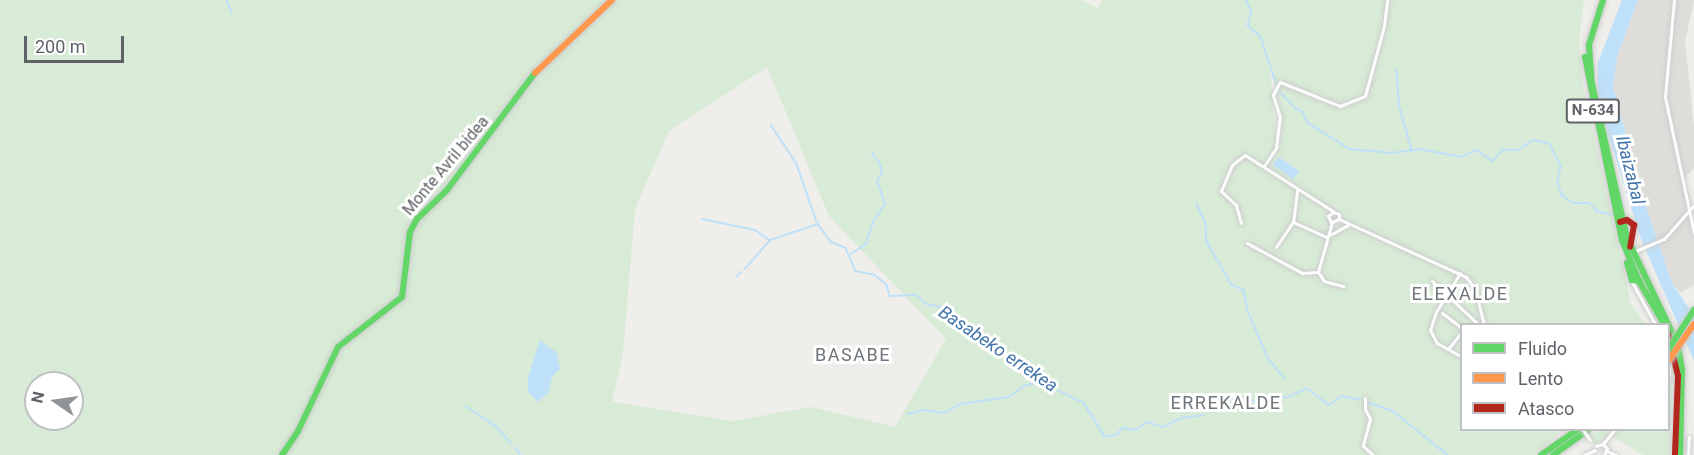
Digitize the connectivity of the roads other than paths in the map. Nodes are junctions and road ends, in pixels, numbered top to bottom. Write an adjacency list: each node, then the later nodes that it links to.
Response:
1 (612, 0): 52 (main road, Monte Avril bidea)
2 (1387, 0): 5 (street)
3 (1601, 0): 11 (main road, N-634)
4 (1674, 0): 8 (street)
5 (1264, 166): 6 (street); 13 (street)
6 (1297, 190): 9 (street); 12 (street)
7 (1694, 205): 8 (street)
8 (1688, 210): 16 (street); 20 (street)
9 (1335, 212): 10 (street); 10 (street)
10 (1335, 221): 14 (street); 15 (street); 17 (street)
11 (1620, 221): 20 (main road, N-634); 20 (main road)
12 (1293, 222): 17 (street); 19 (street)
13 (1240, 223)
14 (1350, 225): 15 (street); 22 (street)
15 (1337, 229): 17 (street)
16 (1694, 233)
17 (1327, 237): 21 (street)
18 (1247, 243): 21 (street)
19 (1276, 247)
20 (1629, 250): 24 (main road, N-634); 24 (main road)
21 (1318, 272): 25 (street)
22 (1460, 273): 26 (street); 30 (street)
23 (1432, 281): 26 (street)
24 (1638, 283): 31 (street); 32 (main road, N-634); 33 (main road, N-634)
25 (1344, 286)
26 (1447, 296): 29 (street); 40 (street)
27 (1694, 310): 39 (main road, bridge)
28 (1442, 313): 35 (street)
29 (1477, 323)
30 (1484, 323)
31 (1655, 323)
32 (1663, 323)
33 (1666, 323)
34 (1694, 324): 42 (main road, bridge)
35 (1460, 329)
36 (1670, 329): 60 (main road, N-634)
37 (1460, 332): 40 (street)
38 (1670, 342): 59 (main road)
39 (1670, 347)
40 (1448, 350): 41 (street)
41 (1460, 356)
42 (1670, 362)
43 (1365, 398): 53 (street)
44 (1574, 431): 54 (main road)
45 (1584, 431): 50 (street, bridge)
46 (1585, 431): 55 (main road)
47 (1613, 431): 49 (street)
48 (1689, 437): 61 (street)
49 (1603, 444): 50 (street); 51 (street)
50 (1595, 448): 56 (street); 57 (street)
51 (1605, 453): 58 (street)
52 (282, 455)
53 (1373, 455)
54 (1540, 455)
55 (1553, 455)
56 (1584, 455)
57 (1598, 455)
58 (1616, 455)
59 (1675, 455)
60 (1680, 455)
61 (1688, 455)

